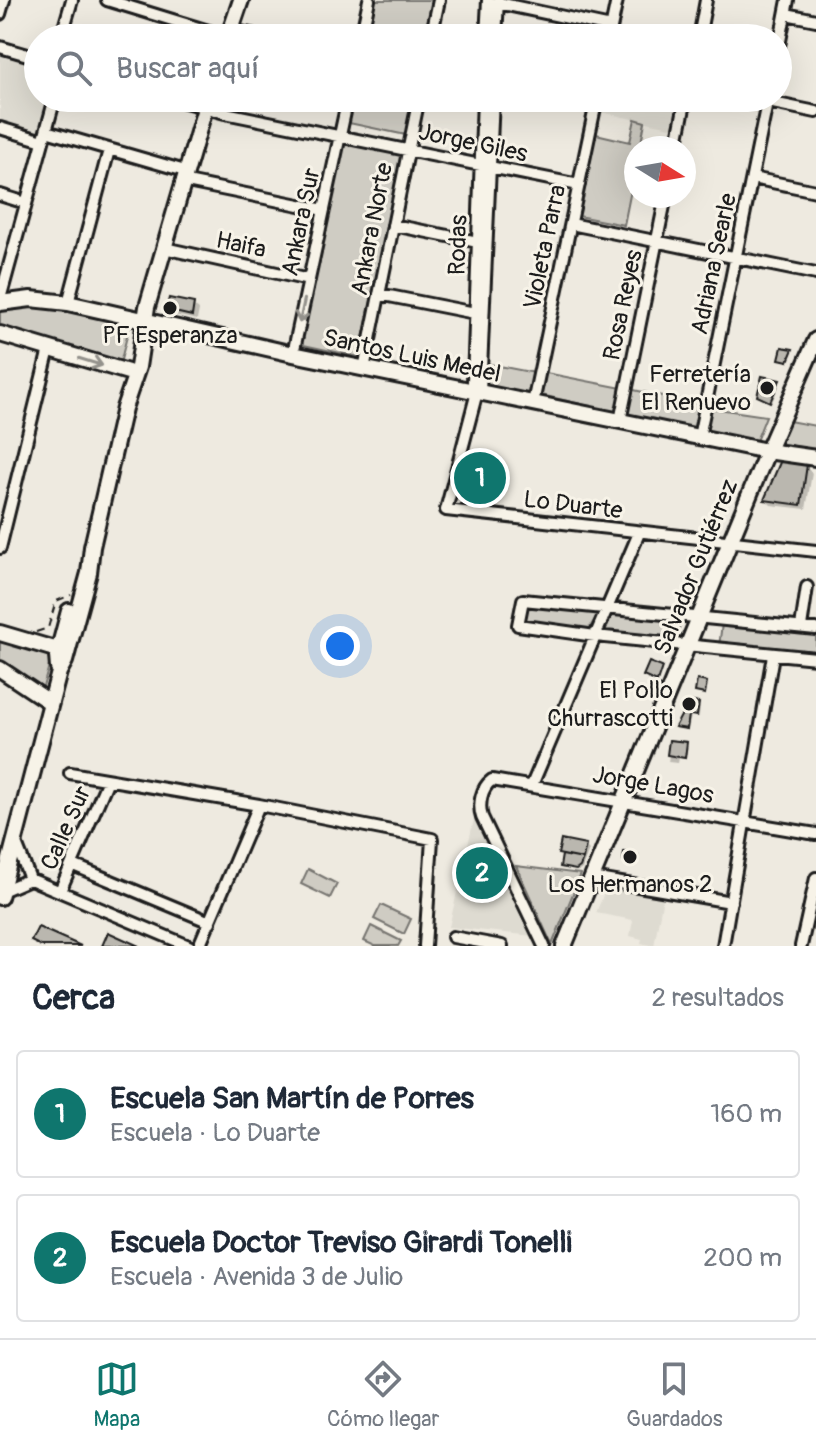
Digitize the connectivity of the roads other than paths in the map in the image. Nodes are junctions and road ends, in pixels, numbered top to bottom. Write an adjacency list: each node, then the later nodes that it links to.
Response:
1 (4, 0): 11 (street)
2 (72, 0): 14 (street)
3 (107, 0): 15 (street)
4 (241, 0): 16 (main road)
5 (369, 0): 17 (street)
6 (439, 0): 18 (street)
7 (617, 0): 22 (street)
8 (706, 0): 23 (street)
9 (788, 0): 12 (street)
10 (491, 1): 19 (street); 20 (street); 21 (street)
11 (0, 14)
12 (786, 14): 13 (street); 24 (street)
13 (816, 20)
14 (65, 24)
15 (191, 24)
16 (233, 24)
17 (364, 24)
18 (434, 24)
19 (488, 24)
20 (494, 24)
21 (579, 24)
22 (612, 24)
23 (702, 24)
24 (784, 24)
25 (0, 47): 26 (street)
26 (24, 54)
27 (792, 106): 38 (street)
28 (51, 112): 40 (street)
29 (203, 112): 46 (main road)
30 (243, 112): 41 (street, Jorge Giles)
31 (345, 112): 41 (street, Ankara Sur)
32 (416, 112): 44 (street, Ankara Norte)
33 (483, 112): 45 (street, Rodas)
34 (491, 112): 45 (street, Rodas)
35 (594, 112): 48 (street, Violeta Parra)
36 (683, 112): 42 (street)
37 (766, 112): 47 (street, Adriana Searle)
38 (816, 112)
39 (0, 128): 40 (street)
40 (45, 136): 43 (street); 51 (street)
41 (340, 136): 44 (street, Jorge Giles); 53 (street, Ankara Sur)
42 (678, 136)
43 (109, 150): 46 (street); 65 (street)
44 (409, 150): 45 (street, Jorge Giles); 55 (street, Ankara Norte)
45 (485, 166): 48 (street, Jorge Giles); 57 (street, Rodas); 74 (street, Rodas)
46 (184, 176): 53 (street); 58 (main road)
47 (752, 178): 49 (street); 59 (street, Adriana Searle)
48 (579, 185): 54 (street, Violeta Parra)
49 (816, 191)
50 (0, 195): 51 (street)
51 (26, 203): 60 (street)
52 (664, 208): 56 (street, Rosa Reyes)
53 (324, 210): 62 (street, Ankara Sur)
54 (571, 224): 56 (street); 75 (street, Violeta Parra)
55 (393, 225): 57 (street); 63 (street, Ankara Norte)
56 (657, 241): 59 (street); 76 (street, Rosa Reyes)
57 (478, 242): 66 (street, Rodas)
58 (164, 248): 62 (street, Haifa); 67 (main road)
59 (736, 258): 61 (street); 77 (street, Adriana Searle)
60 (5, 262): 64 (street)
61 (816, 274)
62 (309, 280): 71 (street, Ankara Sur, one-way to 71)
63 (379, 294): 66 (street); 72 (street, Ankara Norte)
64 (0, 301): 65 (main road, Santos Luis Medel)
65 (68, 303): 67 (main road, Santos Luis Medel)
66 (475, 313): 74 (street, Rodas)
67 (144, 321): 71 (main road, Santos Luis Medel); 73 (main road)
68 (0, 334): 70 (main road)
69 (816, 340): 78 (main road, Salvador Gutiérrez)
70 (49, 349): 73 (main road, one-way to 73); 83 (street)
71 (293, 354): 72 (main road, Santos Luis Medel)
72 (364, 369): 74 (main road, Santos Luis Medel)
73 (133, 370): 82 (main road)
74 (478, 392): 75 (main road, Santos Luis Medel); 80 (street, Lo Duarte)
75 (533, 403): 76 (main road, Santos Luis Medel)
76 (620, 421): 77 (main road, Santos Luis Medel)
77 (699, 437): 78 (main road, Santos Luis Medel)
78 (767, 451): 79 (main road, Santos Luis Medel); 81 (main road, Salvador Gutiérrez)
79 (816, 458)
80 (639, 533): 81 (street, Lo Duarte); 86 (street)
81 (730, 542): 84 (street, Lo Duarte); 87 (main road, Salvador Gutiérrez)
82 (92, 547): 93 (main road); 97 (main road)
83 (0, 548)
84 (816, 551)
85 (807, 587): 88 (street)
86 (607, 609): 87 (street); 91 (street); 91 (street)
87 (699, 618): 88 (street); 92 (main road, Salvador Gutiérrez)
88 (801, 627): 89 (street)
89 (816, 629)
90 (0, 633): 93 (main road)
91 (595, 636): 92 (street); 101 (street)
92 (688, 646): 94 (street); 102 (main road, Salvador Gutiérrez)
93 (58, 650): 97 (main road)
94 (773, 655): 95 (street); 104 (street)
95 (816, 658)
96 (0, 669): 98 (main road)
97 (59, 672): 98 (main road)
98 (51, 703): 106 (main road)
99 (70, 773): 100 (street)
100 (108, 780): 103 (street); 108 (street, Calle Sur)
101 (532, 785): 102 (street, Jorge Lagos); 122 (street, Jorge Lagos)
102 (624, 801): 104 (street, Jorge Lagos); 109 (main road, Salvador Gutiérrez)
103 (259, 805): 116 (street); 120 (street)
104 (745, 822): 105 (street, Jorge Lagos); 114 (street)
105 (816, 834)
106 (15, 841): 107 (main road); 111 (street)
107 (5, 861): 113 (main road)
108 (73, 865): 112 (street, Calle Sur); 116 (street)
109 (592, 878): 114 (street); 123 (main road, Salvador Gutiérrez)
110 (816, 878): 115 (street)
111 (30, 879): 112 (street); 113 (street)
112 (60, 891): 118 (street)
113 (1, 894)
114 (731, 902): 124 (street)
115 (812, 919): 125 (street)
116 (210, 922): 119 (street)
117 (453, 937): 121 (street)
118 (189, 946)
119 (199, 946)
120 (425, 946)
121 (502, 946)
122 (544, 946)
123 (564, 946)
124 (723, 946)
125 (801, 946)

